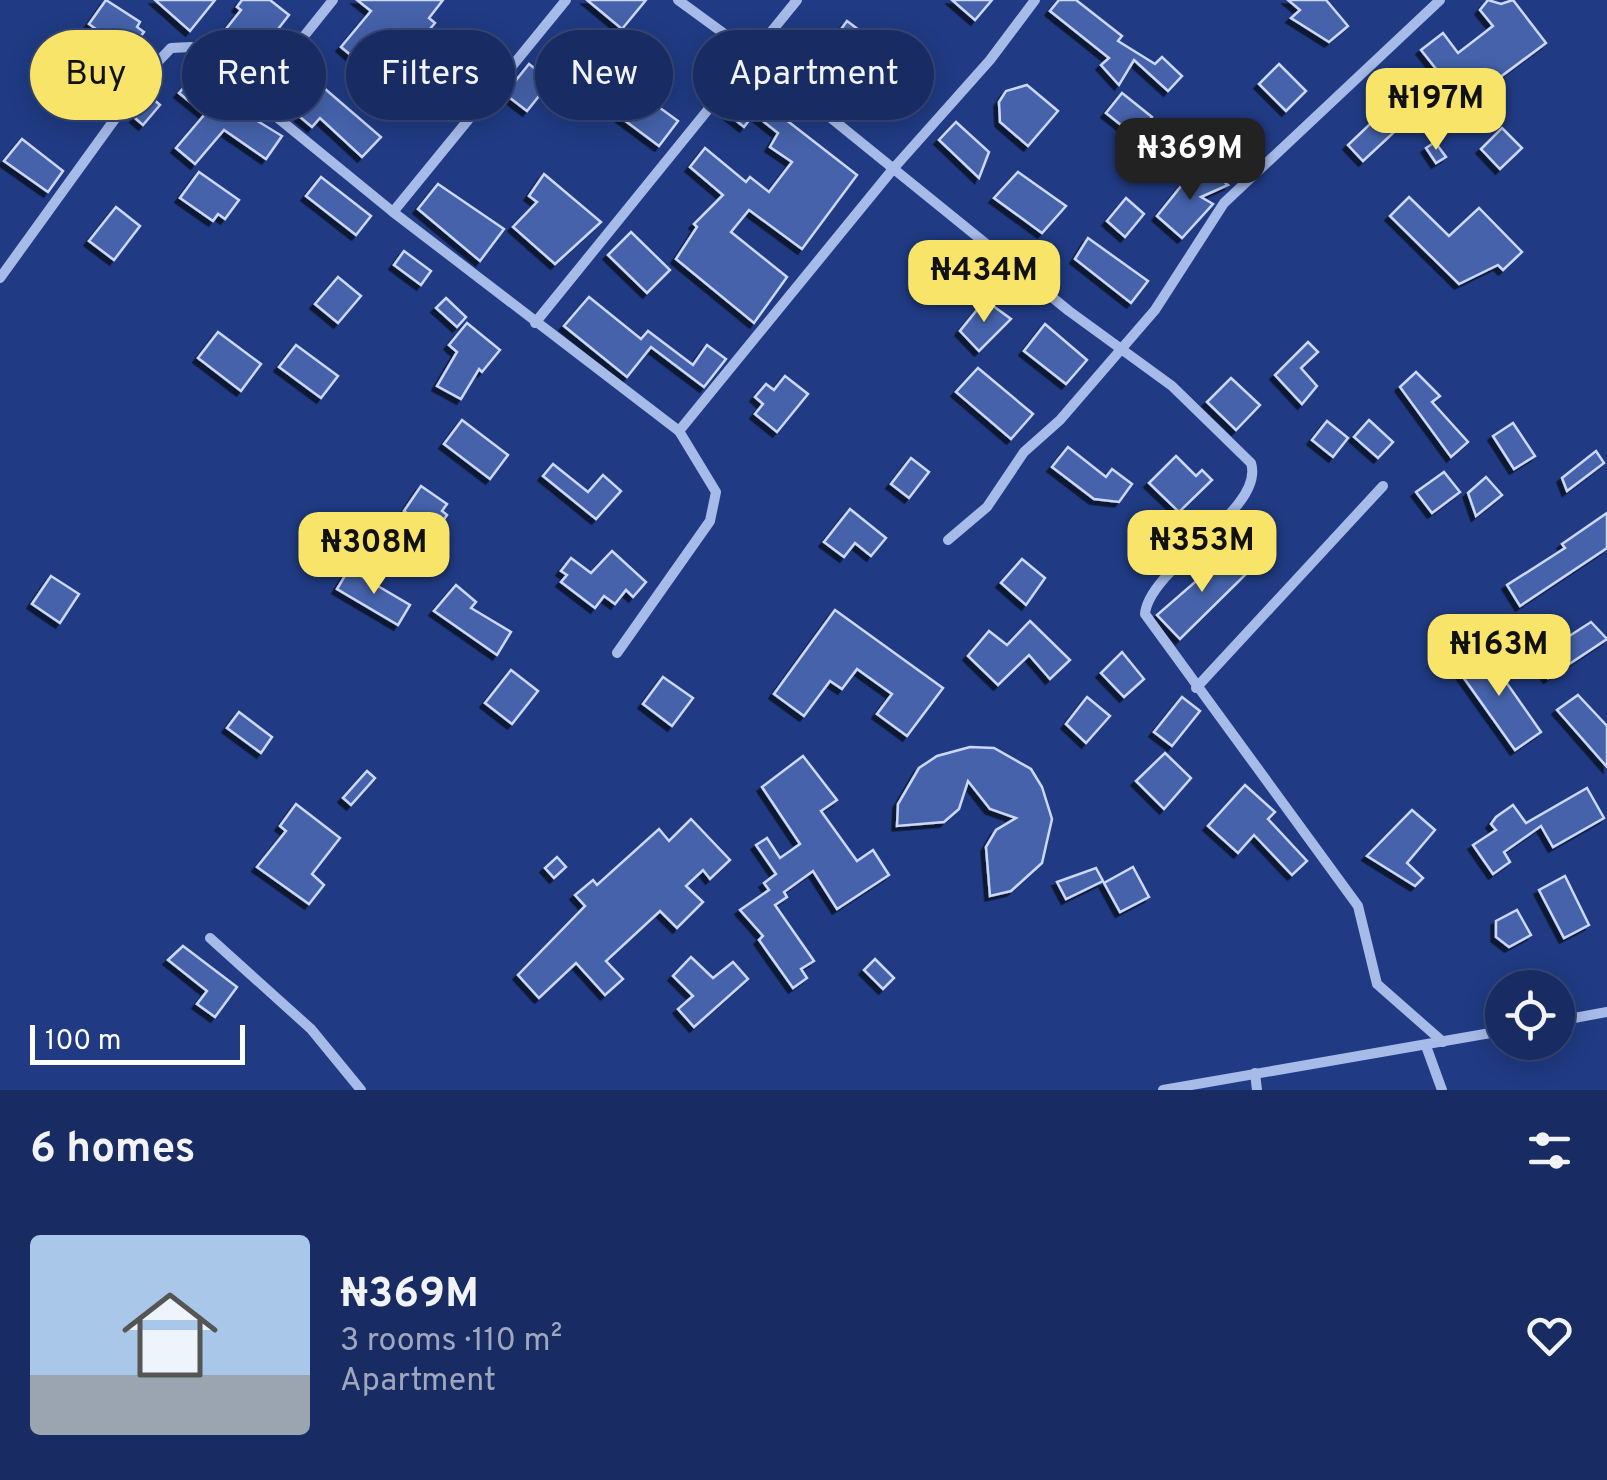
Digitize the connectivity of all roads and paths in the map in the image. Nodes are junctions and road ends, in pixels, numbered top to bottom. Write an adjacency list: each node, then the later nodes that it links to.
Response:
1 (333, 0): 7 (street)
2 (566, 0): 15 (street)
3 (678, 0): 8 (street)
4 (797, 0): 9 (street)
5 (1035, 0): 14 (street)
6 (1440, 0): 18 (street)
7 (309, 30)
8 (719, 30)
9 (772, 30)
10 (182, 47): 16 (street)
11 (278, 120): 15 (street)
12 (699, 120): 17 (street)
13 (833, 120): 14 (street)
14 (894, 169): 18 (street); 19 (street)
15 (393, 212): 17 (street)
16 (0, 278)
17 (535, 323): 19 (street)
18 (1122, 346): 21 (street); 23 (street)
19 (679, 431): 22 (street)
20 (1383, 486): 23 (street)
21 (948, 540)
22 (618, 653)
23 (1196, 688): 28 (street)
24 (210, 938): 31 (street)
25 (1607, 1012): 26 (street)
26 (1575, 1018)
27 (1485, 1034): 28 (street)
28 (1443, 1042): 29 (street)
29 (1426, 1046): 30 (street); 34 (street)
30 (1255, 1073): 32 (street); 33 (street)
31 (361, 1090)
32 (1163, 1090)
33 (1256, 1090)
34 (1442, 1090)

